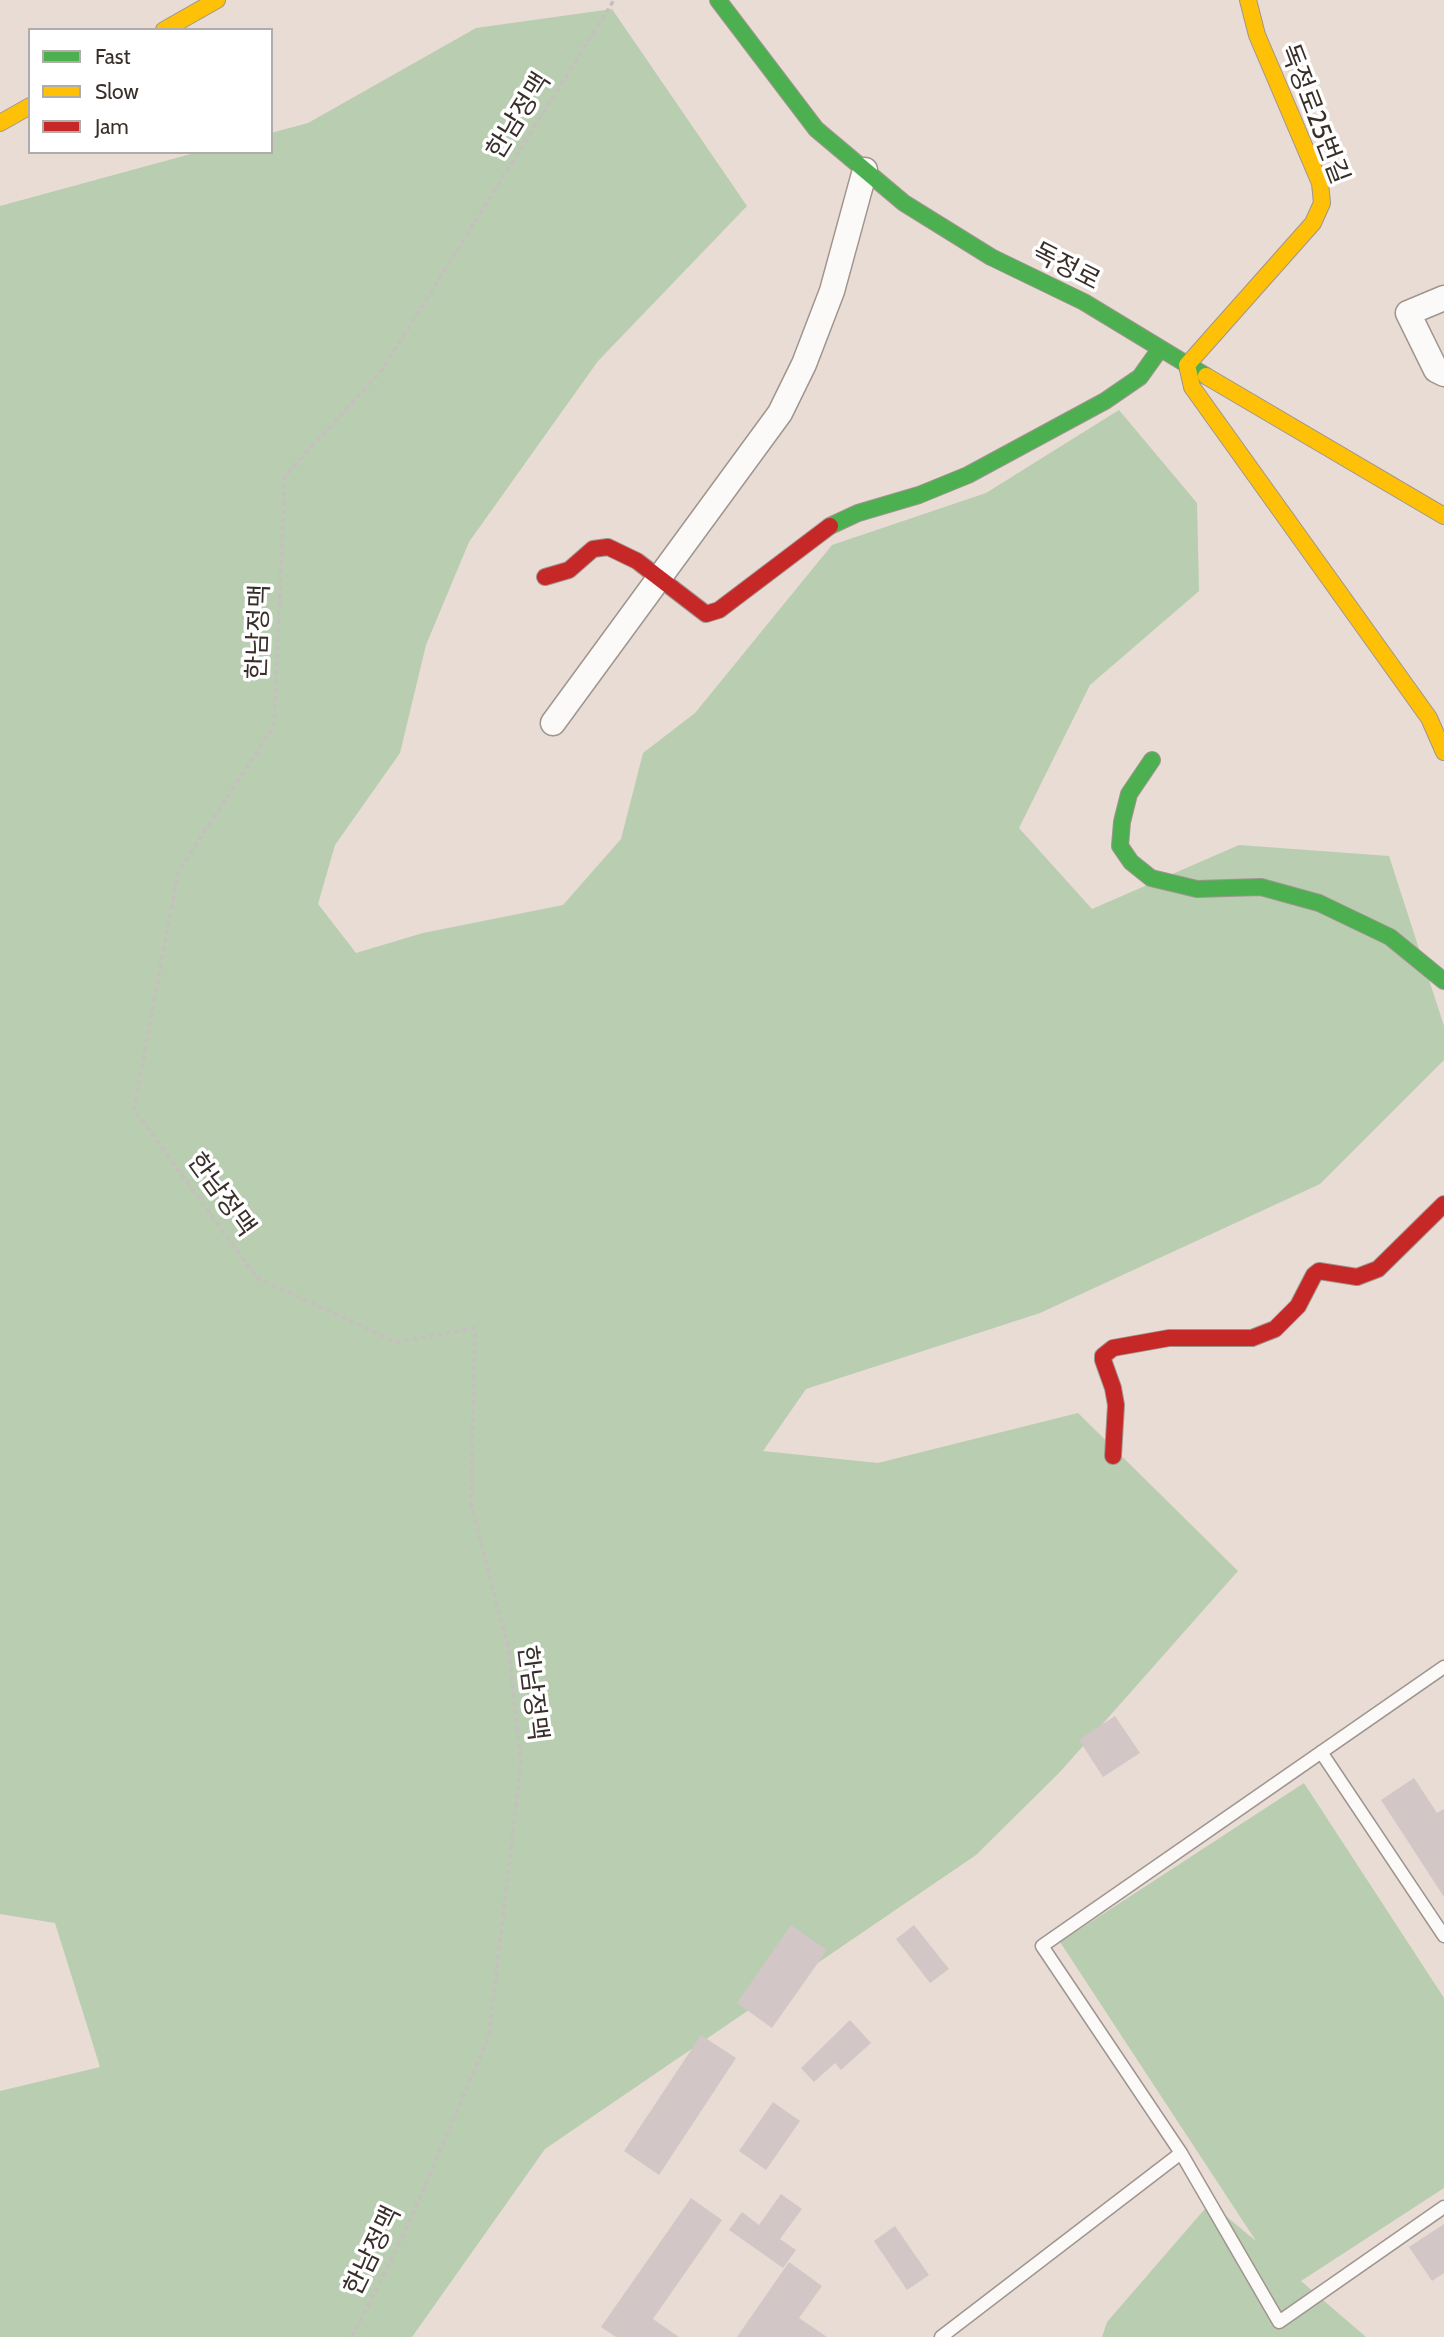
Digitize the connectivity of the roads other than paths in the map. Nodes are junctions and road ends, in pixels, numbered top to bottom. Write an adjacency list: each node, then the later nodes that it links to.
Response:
1 (217, 0): 4 (street)
2 (718, 0): 7 (street, 독정로)
3 (1248, 0): 10 (street, 독정로25번길)
4 (168, 28)
5 (28, 107): 6 (street)
6 (0, 123)
7 (865, 170): 9 (street, 독정로); 14 (street)
8 (1444, 298): 11 (street)
9 (1160, 349): 10 (street, 독정로); 14 (street)
10 (1187, 365): 12 (street, 독정로); 16 (street)
11 (1444, 374)
12 (1444, 516)
13 (545, 577): 14 (street)
14 (659, 578): 15 (street)
15 (553, 723)
16 (1444, 752)
17 (1152, 760): 18 (street)
18 (1444, 981)
19 (1444, 1204): 20 (street)
20 (1113, 1455)
21 (1444, 1667): 22 (lane)
22 (1321, 1752): 23 (lane); 24 (lane)
23 (1444, 1936)
24 (1181, 2152): 25 (lane); 26 (lane)
25 (1444, 2207)
26 (941, 2337)

